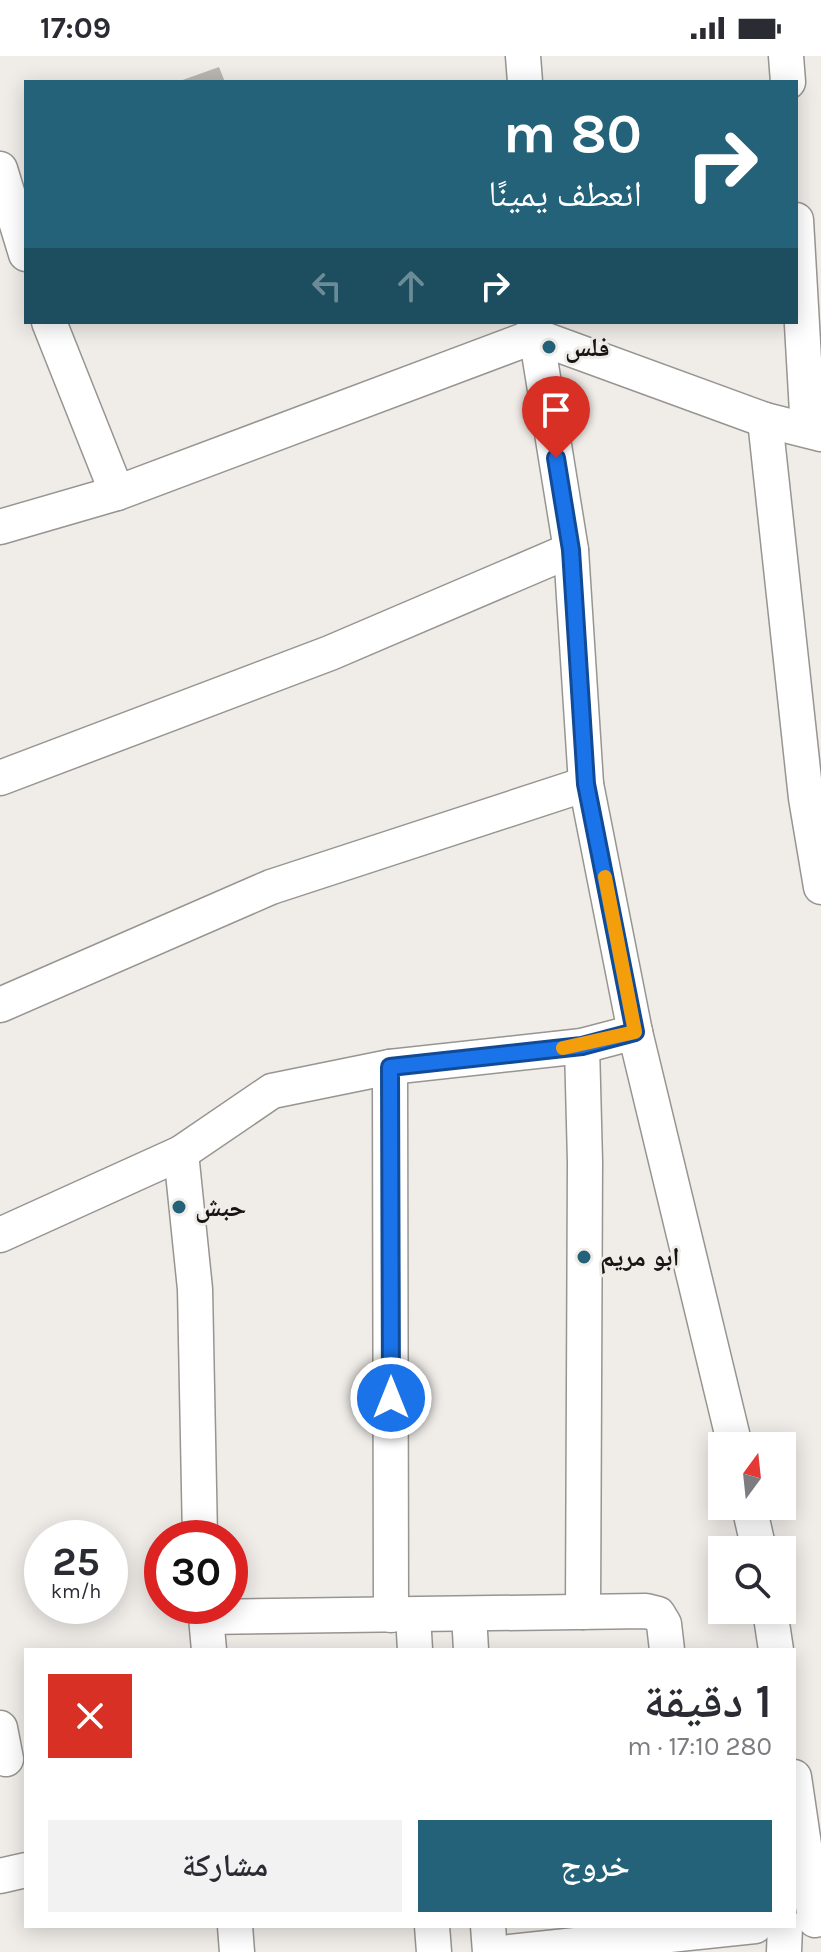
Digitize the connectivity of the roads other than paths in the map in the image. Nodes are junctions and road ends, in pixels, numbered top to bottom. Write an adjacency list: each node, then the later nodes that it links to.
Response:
1 (523, 56): 3 (street)
2 (786, 56): 4 (street)
3 (525, 80)
4 (788, 80)
5 (0, 169): 7 (street)
6 (798, 242): 11 (street)
7 (24, 247)
8 (50, 324): 12 (street)
9 (534, 329): 10 (street); 12 (street); 14 (street)
10 (765, 420): 11 (street); 17 (street)
11 (815, 432)
12 (117, 493): 13 (street)
13 (0, 527)
14 (571, 550): 15 (street); 16 (street)
15 (0, 778)
16 (586, 784): 18 (street); 19 (street)
17 (821, 887)
18 (0, 1005)
19 (635, 1032): 20 (street); 24 (street)
20 (582, 1046): 21 (street); 26 (street)
21 (390, 1067): 22 (street); 28 (street)
22 (181, 1153): 23 (street); 25 (street)
23 (0, 1235)
24 (732, 1432)
25 (200, 1520)
26 (583, 1612): 27 (street); 33 (street)
27 (469, 1614): 28 (street); 32 (street)
28 (402, 1615): 29 (street); 31 (street)
29 (248, 1622)
30 (772, 1624): 34 (street)
31 (414, 1648)
32 (471, 1648)
33 (667, 1648)
34 (776, 1648)
35 (796, 1806): 38 (street)
36 (24, 1870): 37 (street)
37 (0, 1876)
38 (804, 1922): 47 (street)
39 (235, 1928): 43 (street)
40 (432, 1928): 44 (street)
41 (488, 1928): 45 (street)
42 (700, 1929): 46 (street)
43 (237, 1952)
44 (434, 1952)
45 (490, 1952)
46 (510, 1952)
47 (784, 1952)

